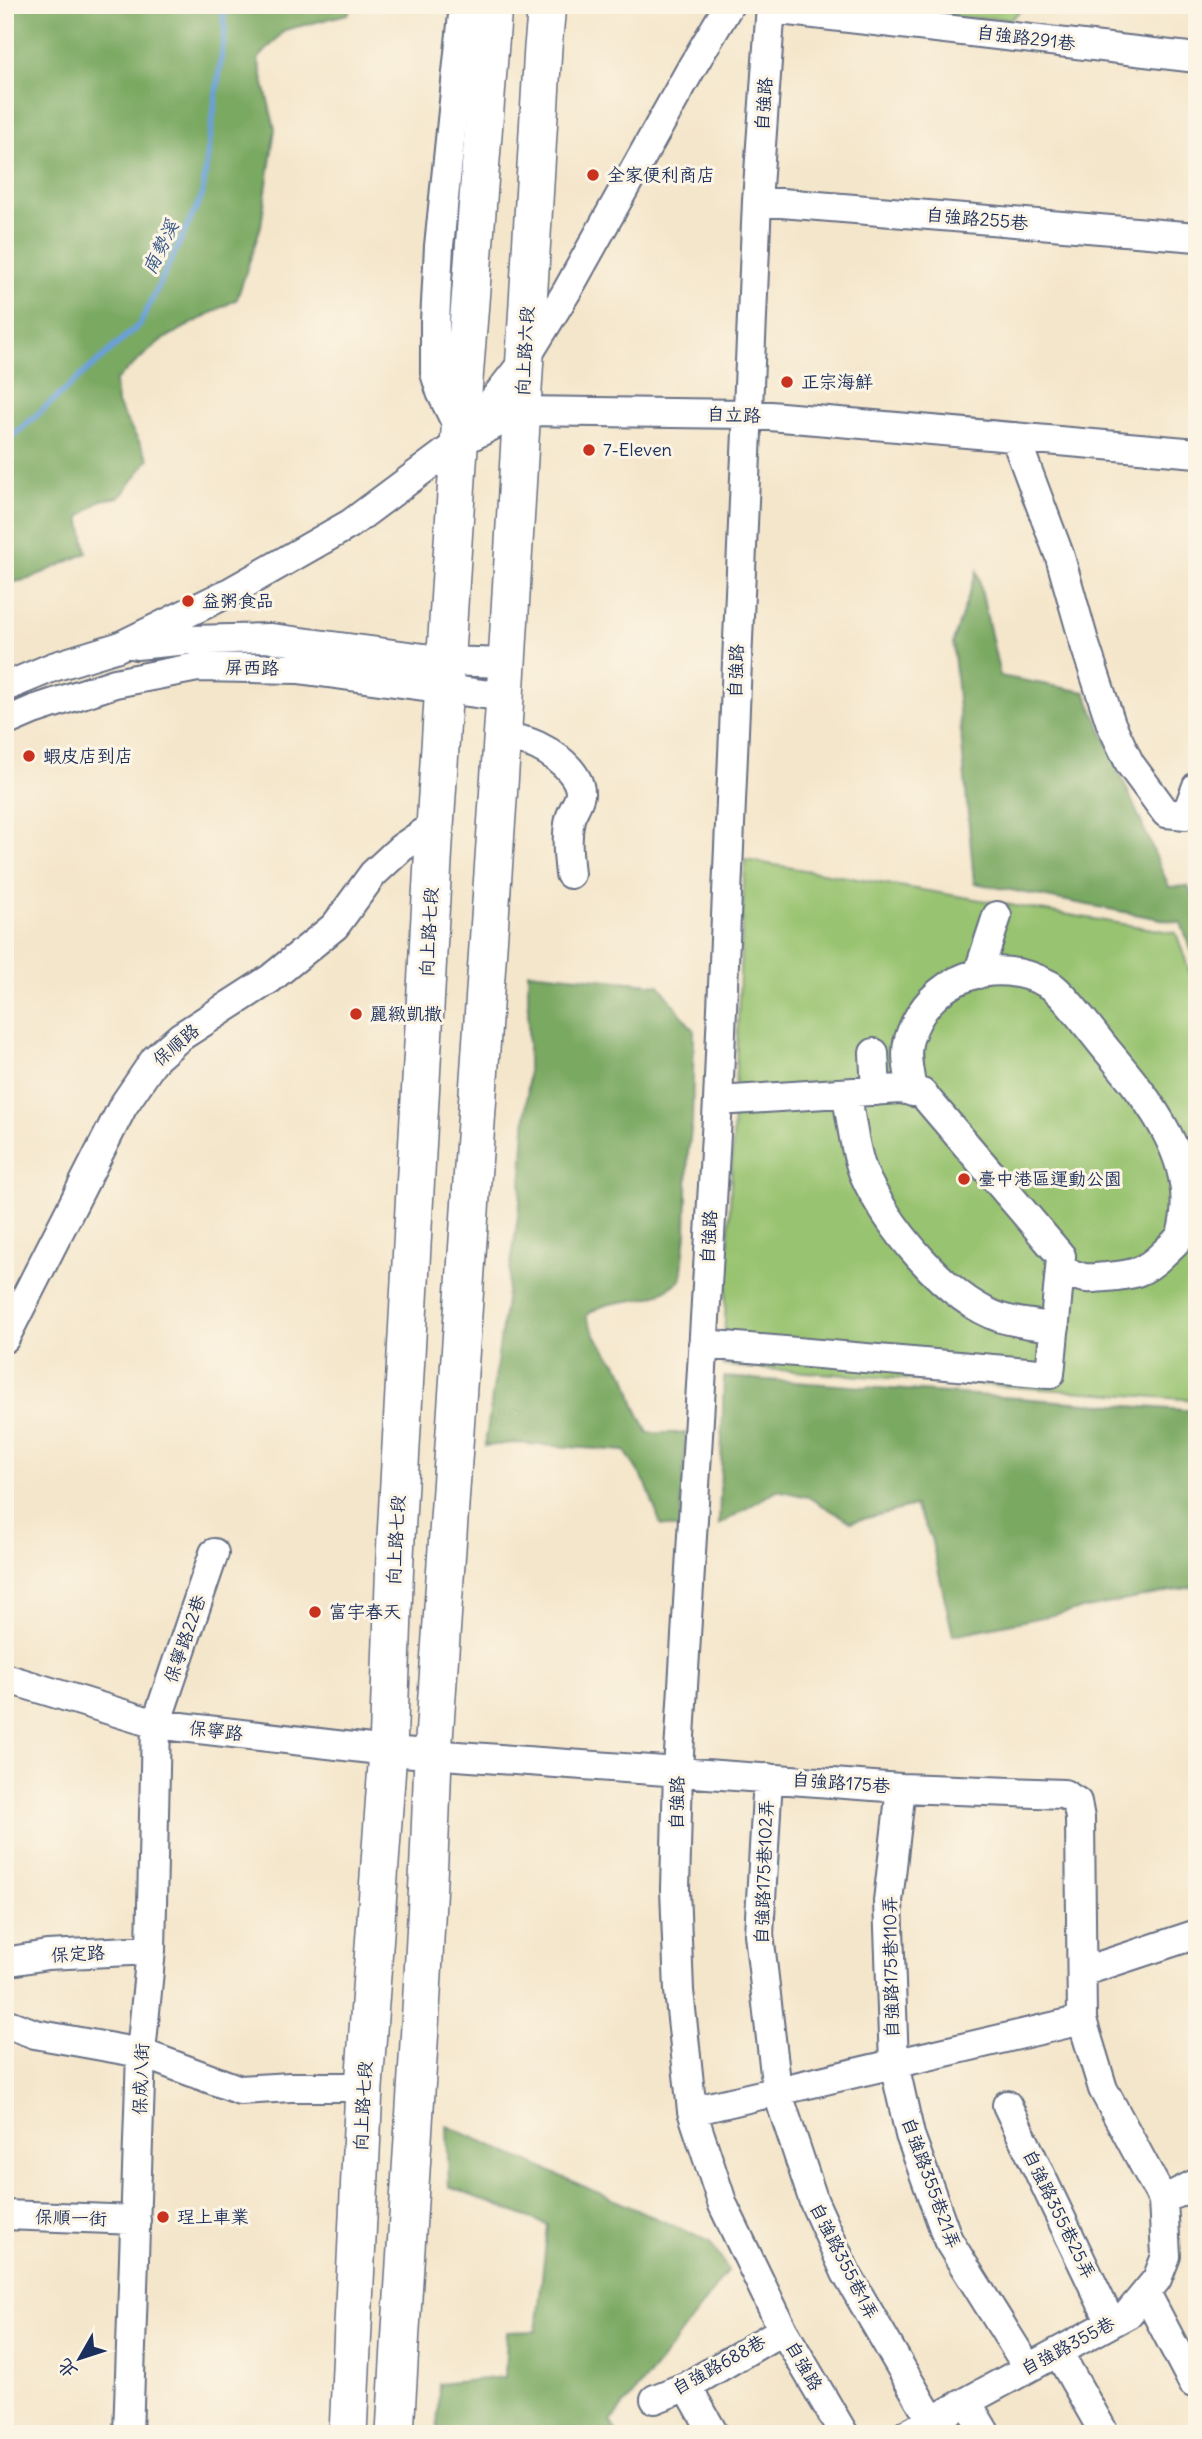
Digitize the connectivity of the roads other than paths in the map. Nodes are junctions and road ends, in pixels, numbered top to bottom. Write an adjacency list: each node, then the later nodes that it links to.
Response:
1 (464, 5): 10 (street)
2 (493, 5): 13 (main road)
3 (547, 5): 9 (main road, 向上路六段)
4 (729, 5): 9 (street)
5 (771, 7): 6 (street, 自強路291巷); 7 (street, 自強路)
6 (1197, 58)
7 (757, 201): 8 (street, 自強路255巷); 12 (street, 自強路)
8 (1197, 237)
9 (524, 362): 11 (main road, 向上路六段); 13 (street)
10 (441, 392): 13 (street); 16 (street)
11 (521, 411): 12 (street, 自立路); 13 (street, 自立路); 19 (main road, 向上路六段)
12 (747, 414): 14 (street, 自立路); 32 (street, 自強路)
13 (460, 437): 16 (street, 屏西路); 18 (main road)
14 (1015, 438): 15 (street, 自立路); 23 (street)
15 (1197, 453)
16 (420, 472): 17 (street, 屏西路)
17 (118, 647): 18 (street, 屏西路); 20 (street, 屏西路)
18 (446, 675): 19 (street, 屏西路); 21 (street, 屏西路); 24 (main road, 向上路七段)
19 (505, 680): 22 (main road)
20 (5, 687)
21 (5, 722)
22 (501, 743): 25 (street); 41 (main road)
23 (1197, 786)
24 (435, 825): 35 (street, 保順路); 40 (main road, 向上路七段)
25 (570, 874)
26 (997, 916): 27 (street)
27 (978, 974): 30 (street); 33 (street)
28 (874, 1053): 29 (street)
29 (876, 1091): 30 (street); 31 (street)
30 (912, 1092): 33 (street)
31 (846, 1093): 32 (street); 34 (street)
32 (718, 1101): 36 (street, 自強路)
33 (1060, 1269): 34 (street)
34 (1055, 1327): 36 (street)
35 (5, 1338)
36 (703, 1344): 42 (street, 自強路)
37 (214, 1553): 39 (street, 保寧路22巷)
38 (5, 1678): 39 (street, 保寧路)
39 (156, 1724): 40 (street, 保寧路); 46 (street, 保成八街)
40 (388, 1751): 41 (street, 保寧路); 53 (main road, 向上路七段)
41 (433, 1754): 42 (street, 自強路175巷); 74 (main road)
42 (678, 1770): 43 (street, 自強路175巷); 56 (street, 自強路)
43 (768, 1778): 44 (street, 自強路175巷); 54 (street, 自強路175巷102弄)
44 (901, 1788): 48 (street, 自強路175巷); 52 (street, 自強路175巷110弄)
45 (1197, 1934): 48 (street)
46 (151, 1950): 47 (street, 保定路); 51 (street, 保成八街)
47 (5, 1962)
48 (1082, 1972): 49 (street, 自強路175巷)
49 (1082, 2020): 52 (street); 58 (street, 自強路355巷)
50 (5, 2023): 51 (street)
51 (141, 2053): 53 (street); 60 (street, 保成八街)
52 (894, 2064): 54 (street); 65 (street, 自強路355巷21弄)
53 (364, 2087): 73 (main road, 向上路七段)
54 (777, 2091): 56 (street); 70 (street, 自強路355巷1弄)
55 (1007, 2105): 62 (street, 自強路355巷25弄)
56 (692, 2111): 63 (street, 自強路)
57 (1197, 2183): 58 (street)
58 (1163, 2200): 61 (street, 自強路355巷)
59 (5, 2215): 60 (street, 保順一街)
60 (136, 2220): 72 (street, 保成八街)
61 (1146, 2293): 62 (street, 自強路355巷); 66 (street)
62 (1111, 2323): 64 (street, 自強路355巷)
63 (783, 2330): 67 (street, 自強路688巷); 76 (street, 自強路)
64 (1058, 2352): 65 (street, 自強路355巷); 71 (street)
65 (1028, 2368): 69 (street, 自強路355巷)
66 (1193, 2383)
67 (687, 2386): 68 (street, 自強路688巷); 75 (street)
68 (655, 2399)
69 (967, 2402): 70 (street, 自強路355巷); 77 (street)
70 (919, 2427)
71 (1103, 2431)
72 (128, 2434)
73 (348, 2434)
74 (396, 2434)
75 (714, 2434)
76 (844, 2434)
77 (986, 2434)

